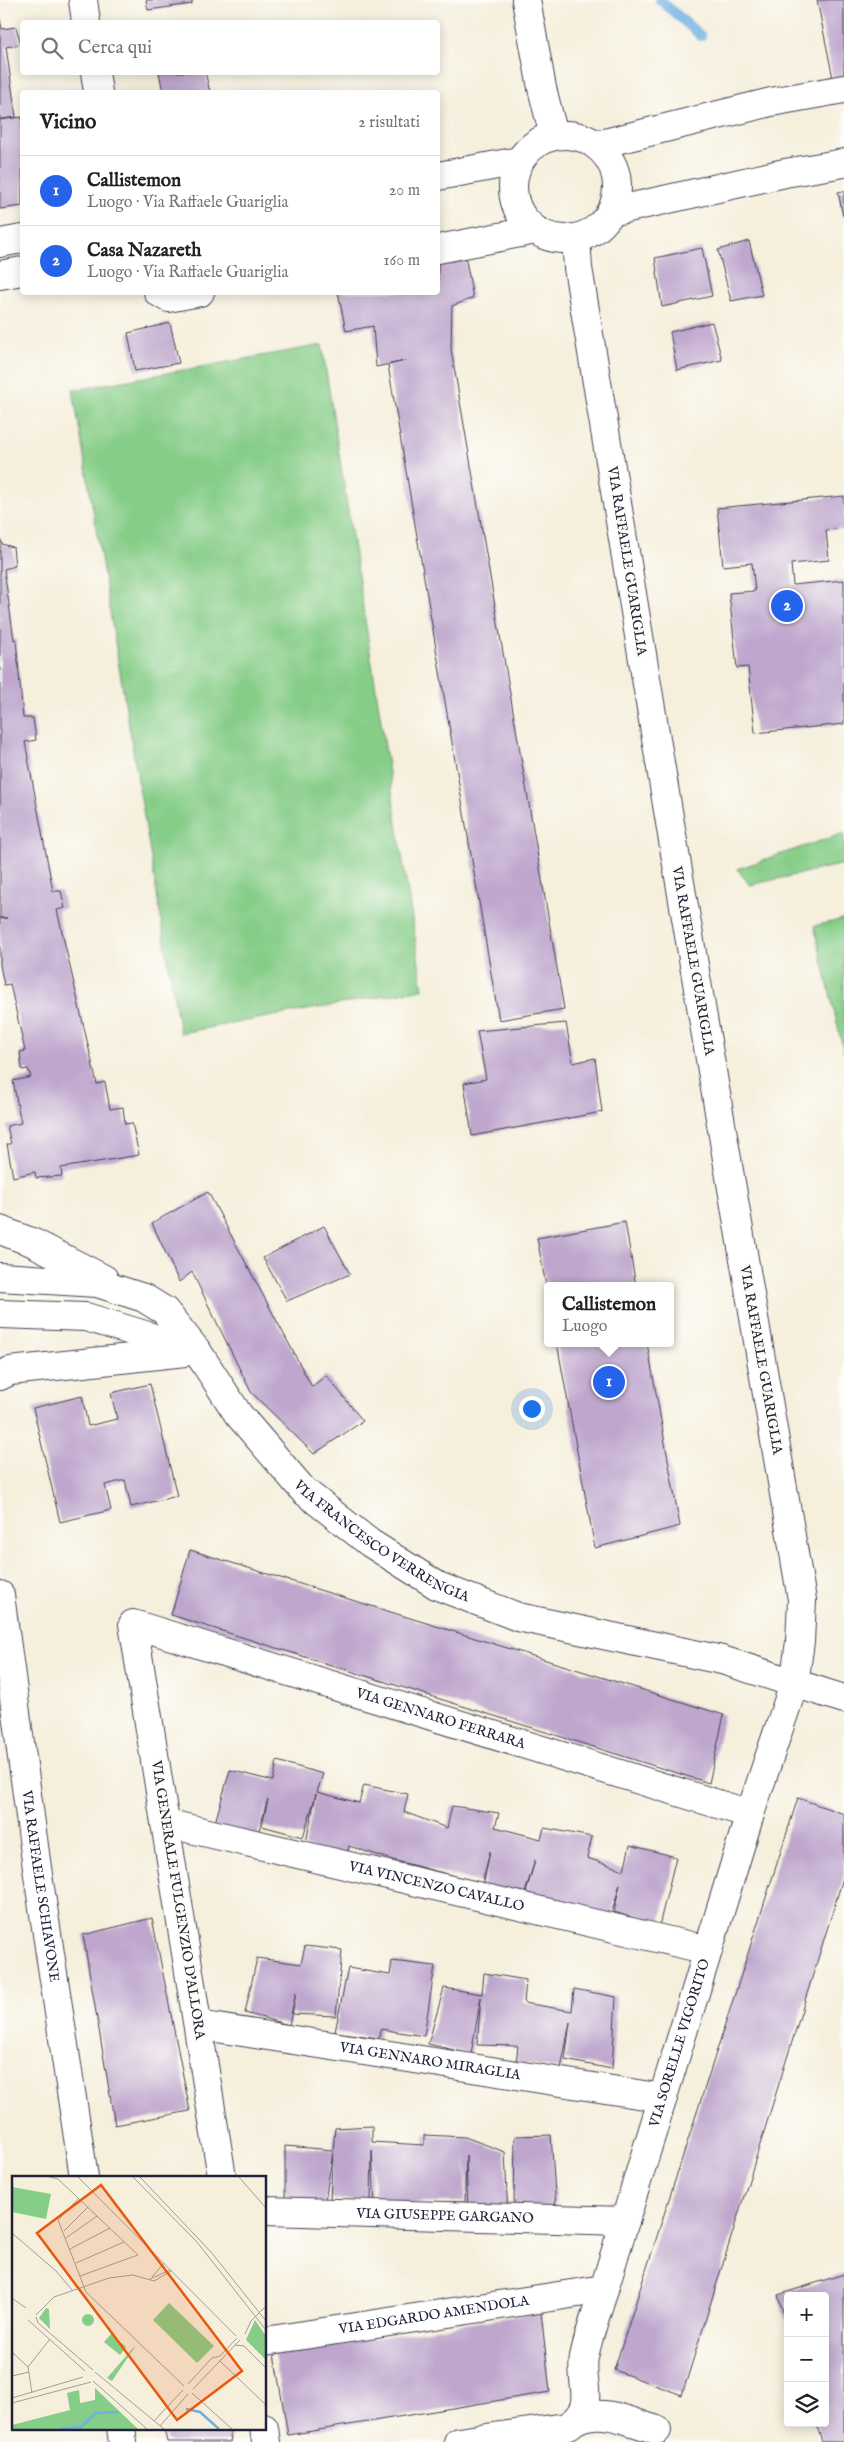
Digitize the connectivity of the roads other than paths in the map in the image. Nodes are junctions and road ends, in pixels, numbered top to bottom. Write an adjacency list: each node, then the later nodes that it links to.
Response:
1 (83, 0): 3 (street)
2 (526, 0): 7 (street)
3 (86, 20)
4 (95, 75): 6 (street)
5 (844, 89): 8 (street)
6 (98, 90)
7 (554, 136): 8 (street); 9 (street)
8 (596, 145): 12 (street)
9 (519, 161): 11 (street); 13 (street)
10 (844, 163): 12 (street)
11 (440, 176)
12 (610, 212): 14 (street)
13 (536, 230): 14 (street); 17 (street)
14 (576, 238): 30 (street, VIA RAFFAELE GUARIGLIA)
15 (20, 239): 16 (street)
16 (0, 243)
17 (440, 248)
18 (20, 271): 19 (street)
19 (0, 275)
20 (163, 295): 21 (street)
21 (184, 295)
22 (0, 1230): 24 (street)
23 (0, 1276): 24 (street, VIA FRANCESCO VERRENGIA)
24 (144, 1298): 26 (street, VIA FRANCESCO VERRENGIA)
25 (0, 1314): 26 (street)
26 (197, 1351): 27 (street); 30 (street, VIA FRANCESCO VERRENGIA)
27 (0, 1376)
28 (0, 1595): 37 (street, VIA RAFFAELE SCHIAVONE)
29 (133, 1624): 32 (street, VIA GENNARO FERRARA); 33 (street, VIA GENERALE FULGENZIO D'ALLORA)
30 (794, 1684): 31 (street, VIA FRANCESCO VERRENGIA); 32 (street, VIA SORELLE VIGORITO)
31 (844, 1699)
32 (750, 1814): 34 (street, VIA SORELLE VIGORITO)
33 (165, 1823): 34 (street, VIA VINCENZO CAVALLO); 35 (street, VIA GENERALE FULGENZIO D'ALLORA)
34 (708, 1950): 36 (street, VIA SORELLE VIGORITO)
35 (198, 2025): 36 (street, VIA GENNARO MIRAGLIA); 38 (street, VIA GENERALE FULGENZIO D'ALLORA)
36 (663, 2098): 40 (street, VIA SORELLE VIGORITO)
37 (84, 2176)
38 (222, 2176)
39 (266, 2211): 40 (street, VIA GIUSEPPE GARGANO)
40 (625, 2221): 41 (street, VIA SORELLE VIGORITO)
41 (604, 2289): 42 (street, VIA EDGARDO AMENDOLA); 43 (street, VIA SORELLE VIGORITO)
42 (266, 2341)
43 (582, 2413): 44 (street); 45 (street)
44 (657, 2430)
45 (458, 2442)

